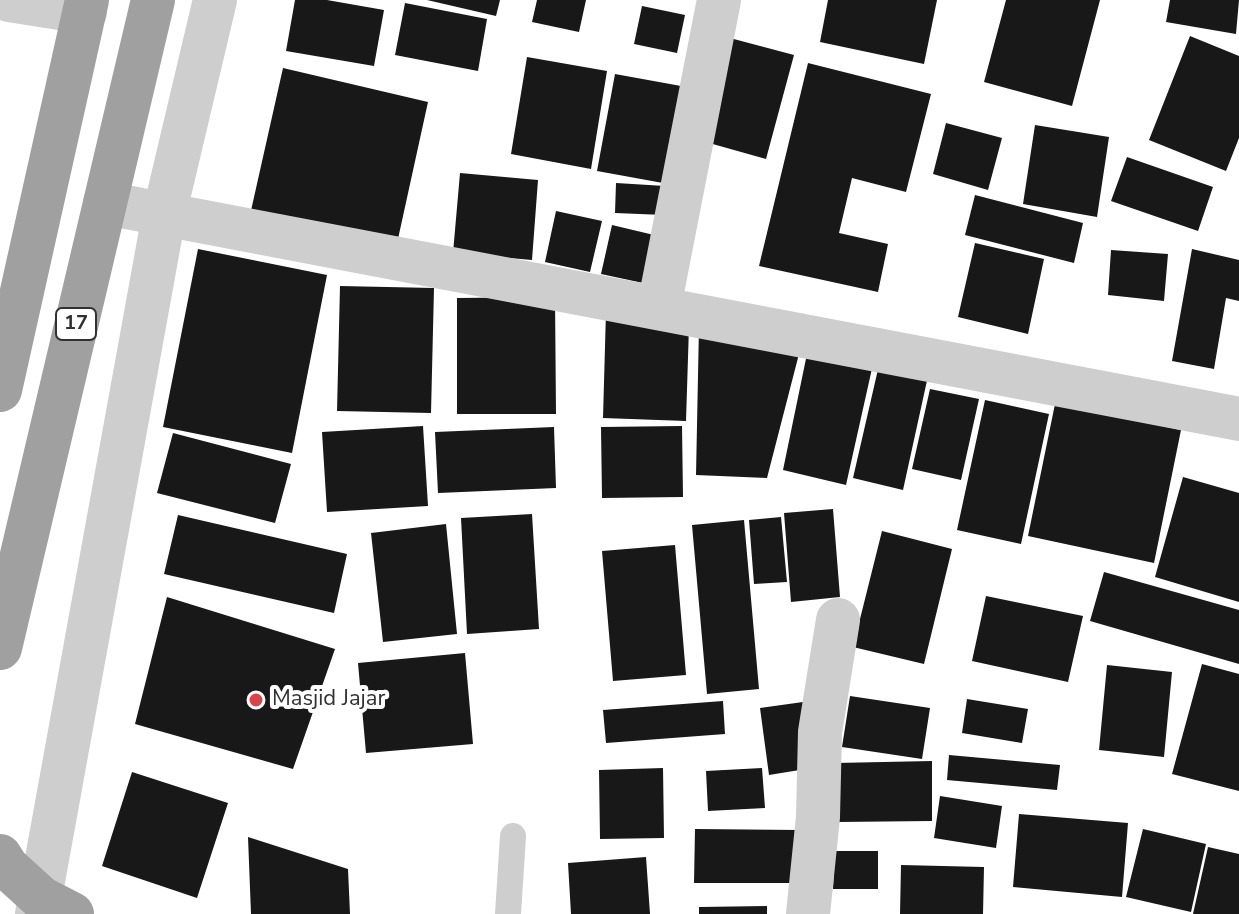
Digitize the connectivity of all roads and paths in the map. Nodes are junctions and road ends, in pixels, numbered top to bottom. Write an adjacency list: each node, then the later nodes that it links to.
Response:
1 (8, 0): 5 (street); 6 (street)
2 (153, 0): 7 (highway, 17)
3 (215, 0): 8 (street)
4 (719, 0): 9 (street)
5 (86, 6): 10 (highway)
6 (0, 30)
7 (105, 203): 8 (street); 13 (highway, 17)
8 (164, 215): 9 (street); 16 (street)
9 (659, 307): 11 (street)
10 (0, 389)
11 (1239, 419)
12 (838, 620): 18 (street)
13 (0, 648)
14 (513, 836): 17 (lane)
15 (0, 856): 16 (highway)
16 (50, 909)
17 (508, 914)
18 (808, 914)

